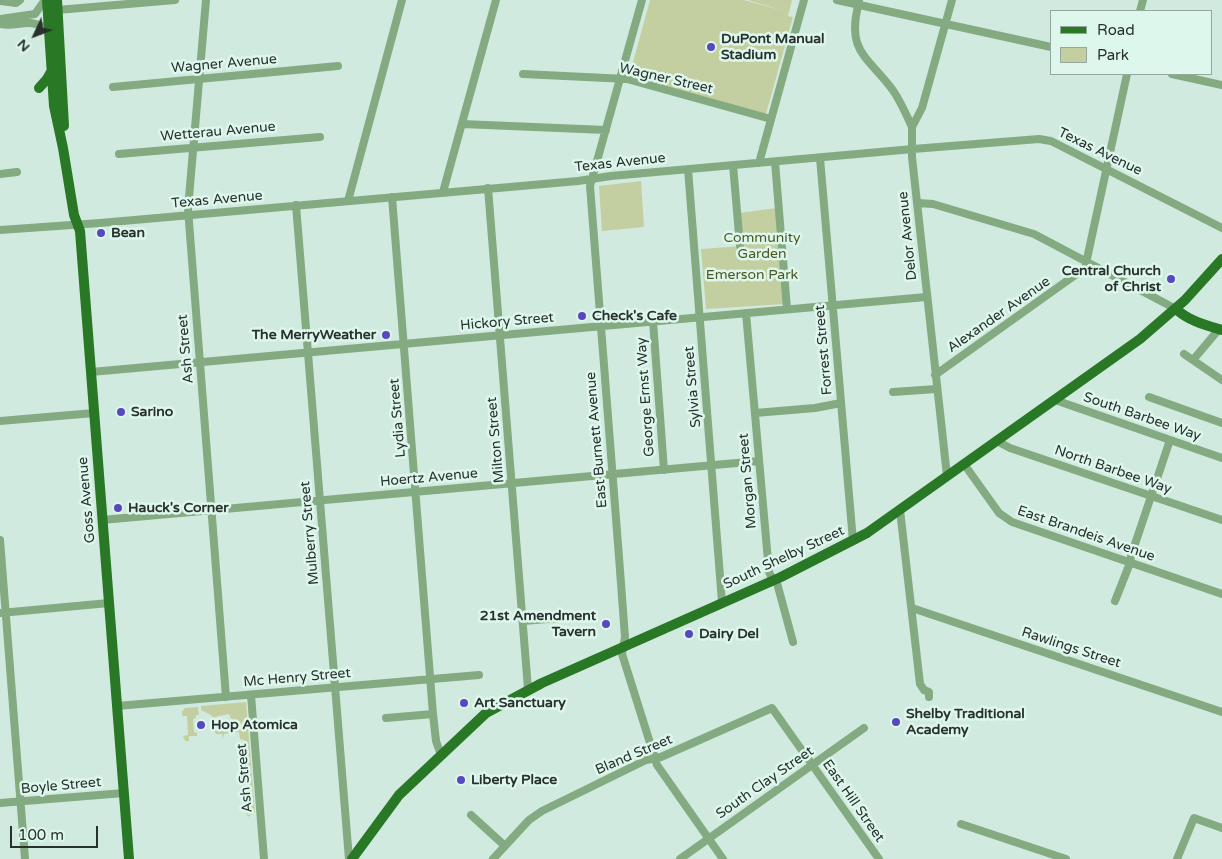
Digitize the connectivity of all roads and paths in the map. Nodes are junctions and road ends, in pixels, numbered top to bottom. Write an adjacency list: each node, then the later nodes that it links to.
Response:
1 (20, 0): 11 (street)
2 (46, 0): 14 (street); 17 (main road, Goss Avenue)
3 (175, 0): 13 (street)
4 (206, 0): 24 (street, Ash Street)
5 (402, 0): 50 (street)
6 (496, 0): 30 (street)
7 (642, 0): 25 (street, East Burnett Avenue)
8 (804, 0): 29 (street)
9 (837, 0): 12 (street)
10 (952, 0): 16 (street, Delor Avenue)
11 (0, 2)
12 (859, 2): 16 (street); 31 (street)
13 (57, 5): 34 (main road, Goss Avenue)
14 (0, 19)
15 (0, 24): 17 (street)
16 (946, 24): 18 (street); 31 (street, Delor Avenue)
17 (48, 30): 20 (main road, Goss Avenue)
18 (1050, 47)
19 (338, 66): 24 (street, Wagner Avenue)
20 (51, 72): 28 (main road); 34 (main road, Goss Avenue)
21 (523, 74): 25 (street, Wagner Street)
22 (1127, 75): 42 (street)
23 (1177, 75): 26 (street)
24 (199, 79): 27 (street, Wagner Avenue); 35 (street, Ash Street)
25 (620, 79): 29 (street, Wagner Street); 32 (street, East Burnett Avenue)
26 (1222, 85)
27 (113, 87)
28 (38, 88)
29 (771, 119): 40 (street)
30 (462, 124): 32 (street); 48 (street)
31 (912, 127): 36 (street, Delor Avenue)
32 (606, 130): 46 (street, East Burnett Avenue)
33 (320, 136): 35 (street, Wetterau Avenue)
34 (62, 142): 54 (main road, Goss Avenue)
35 (193, 147): 37 (street, Wetterau Avenue); 53 (street, Ash Street)
36 (913, 148): 38 (street, Texas Avenue); 42 (street, Texas Avenue); 51 (street, Delor Avenue)
37 (119, 154)
38 (820, 158): 39 (street, Texas Avenue); 61 (street, Forrest Street)
39 (775, 162): 40 (street, Texas Avenue); 62 (street)
40 (759, 163): 41 (street, Texas Avenue)
41 (733, 165): 43 (street, Texas Avenue); 57 (street)
42 (1106, 168): 55 (street, Texas Avenue); 59 (street)
43 (688, 169): 46 (street, Texas Avenue); 65 (street, Sylvia Street)
44 (17, 172): 45 (street)
45 (0, 174)
46 (593, 179): 47 (street, Texas Avenue); 67 (street, East Burnett Avenue)
47 (488, 188): 48 (street, Texas Avenue); 69 (street, Milton Street)
48 (442, 192): 49 (street, Texas Avenue)
49 (392, 197): 50 (street, Texas Avenue); 70 (street, Lydia Street)
50 (348, 201): 52 (street, Texas Avenue)
51 (918, 203): 59 (street); 60 (street, Delor Avenue)
52 (296, 205): 53 (street, Texas Avenue); 71 (street, Mulberry Street)
53 (188, 214): 54 (street, Texas Avenue); 74 (street, Ash Street)
54 (77, 224): 56 (street, Texas Avenue); 75 (main road, Goss Avenue)
55 (1222, 228)
56 (0, 230)
57 (740, 246)
58 (1222, 259): 63 (main road, South Shelby Street)
59 (1086, 262): 63 (street); 76 (street, Alexander Avenue)
60 (926, 297): 61 (street, Hickory Street); 76 (street, Delor Avenue)
61 (832, 305): 62 (street, Hickory Street); 82 (street, Forrest Street)
62 (787, 309): 64 (street, Hickory Street)
63 (1176, 309): 68 (main road); 81 (main road, South Shelby Street)
64 (746, 313): 65 (street, Hickory Street); 84 (street, Morgan Street)
65 (700, 317): 66 (street, Hickory Street); 92 (street, Sylvia Street)
66 (653, 321): 67 (street, Hickory Street); 93 (street, George Ernst Way)
67 (601, 326): 69 (street, Hickory Street); 94 (street, East Burnett Avenue)
68 (1220, 330): 73 (street)
69 (500, 335): 70 (street, Hickory Street); 96 (street, Milton Street)
70 (404, 344): 71 (street, Hickory Street); 97 (street, Lydia Street)
71 (308, 352): 74 (street, Hickory Street); 99 (street, Mulberry Street)
72 (1184, 354): 73 (street)
73 (1193, 360): 77 (street)
74 (200, 362): 75 (street, Hickory Street); 100 (street, Ash Street)
75 (91, 372): 83 (main road, Goss Avenue)
76 (935, 375): 78 (street, Delor Avenue)
77 (1222, 380)
78 (936, 389): 79 (street); 95 (street, Delor Avenue)
79 (894, 392)
80 (1149, 397): 86 (street)
81 (1055, 400): 87 (street, South Barbee Way); 88 (main road, South Shelby Street)
82 (841, 403): 84 (street); 105 (street, Forrest Street)
83 (94, 413): 85 (street); 102 (main road, Goss Avenue)
84 (755, 413): 90 (street, Morgan Street)
85 (0, 421)
86 (1222, 423)
87 (1170, 440): 89 (street, South Barbee Way); 98 (street)
88 (997, 441): 91 (main road, South Shelby Street); 98 (street, North Barbee Way)
89 (1222, 458)
90 (759, 461): 92 (street, Hoertz Avenue); 107 (street, Morgan Street)
91 (964, 464): 95 (main road, South Shelby Street); 106 (street, East Brandeis Avenue)
92 (712, 466): 93 (street, Hoertz Avenue); 110 (street, Sylvia Street)
93 (664, 470): 94 (street, Hoertz Avenue)
94 (612, 475): 96 (street, Hoertz Avenue); 117 (street, East Burnett Avenue)
95 (947, 476): 101 (main road, South Shelby Street)
96 (512, 484): 97 (street, Hoertz Avenue); 115 (street, Milton Street)
97 (416, 492): 99 (street, Hoertz Avenue); 119 (street, Lydia Street)
98 (1151, 496): 103 (street, North Barbee Way); 106 (street)
99 (320, 501): 100 (street, Hoertz Avenue); 120 (street, Mulberry Street)
100 (211, 510): 102 (street, Hoertz Avenue); 123 (street, Ash Street)
101 (900, 510): 105 (main road, South Shelby Street); 112 (street)
102 (102, 520): 111 (main road, Goss Avenue)
103 (1222, 520)
104 (0, 540): 113 (street)
105 (853, 541): 107 (main road, South Shelby Street)
106 (1130, 563): 108 (street, East Brandeis Avenue); 109 (street)
107 (773, 580): 110 (main road, South Shelby Street); 116 (street, Morgan Street)
108 (1222, 594)
109 (1115, 601)
110 (722, 602): 117 (main road, South Shelby Street)
111 (109, 603): 113 (street); 125 (main road, Goss Avenue)
112 (912, 608): 124 (street); 127 (street, Rawlings Street)
113 (3, 612): 135 (street)
114 (572, 617): 115 (street)
115 (523, 621): 121 (street, Milton Street)
116 (793, 642)
117 (623, 646): 121 (main road, South Shelby Street); 132 (street, East Burnett Avenue)
118 (479, 674): 119 (street, Mc Henry Street)
119 (431, 678): 120 (street, Mc Henry Street); 128 (street, Lydia Street)
120 (335, 687): 122 (street, Mc Henry Street); 145 (street, Mulberry Street)
121 (528, 689): 131 (main road, South Shelby Street)
122 (251, 695): 123 (street, Mc Henry Street); 144 (street, Ash Street)
123 (226, 697): 125 (street, Mc Henry Street)
124 (929, 697)
125 (117, 706): 134 (main road, Goss Avenue)
126 (772, 708): 132 (street, Bland Street); 133 (street, East Hill Street)
127 (1222, 712)
128 (433, 714): 129 (street); 131 (street, Lydia Street)
129 (386, 718)
130 (864, 728): 133 (street, South Clay Street)
131 (441, 755): 145 (main road, South Shelby Street)
132 (654, 759): 140 (street, East Burnett Avenue); 141 (street, Bland Street)
133 (812, 765): 140 (street, South Clay Street); 149 (street, East Hill Street)
134 (124, 793): 135 (street, Boyle Street); 143 (main road, Goss Avenue)
135 (21, 802): 136 (street, Boyle Street); 142 (street)
136 (0, 803)
137 (471, 815): 141 (street)
138 (961, 824): 150 (street)
139 (1222, 828): 151 (street)
140 (708, 838): 147 (street, South Clay Street); 148 (street, East Burnett Avenue)
141 (505, 846): 146 (street, Bland Street)
142 (25, 859)
143 (129, 859)
144 (264, 859)
145 (350, 859)
146 (493, 859)
147 (680, 859)
148 (723, 859)
149 (879, 859)
150 (1066, 859)
151 (1178, 859)

